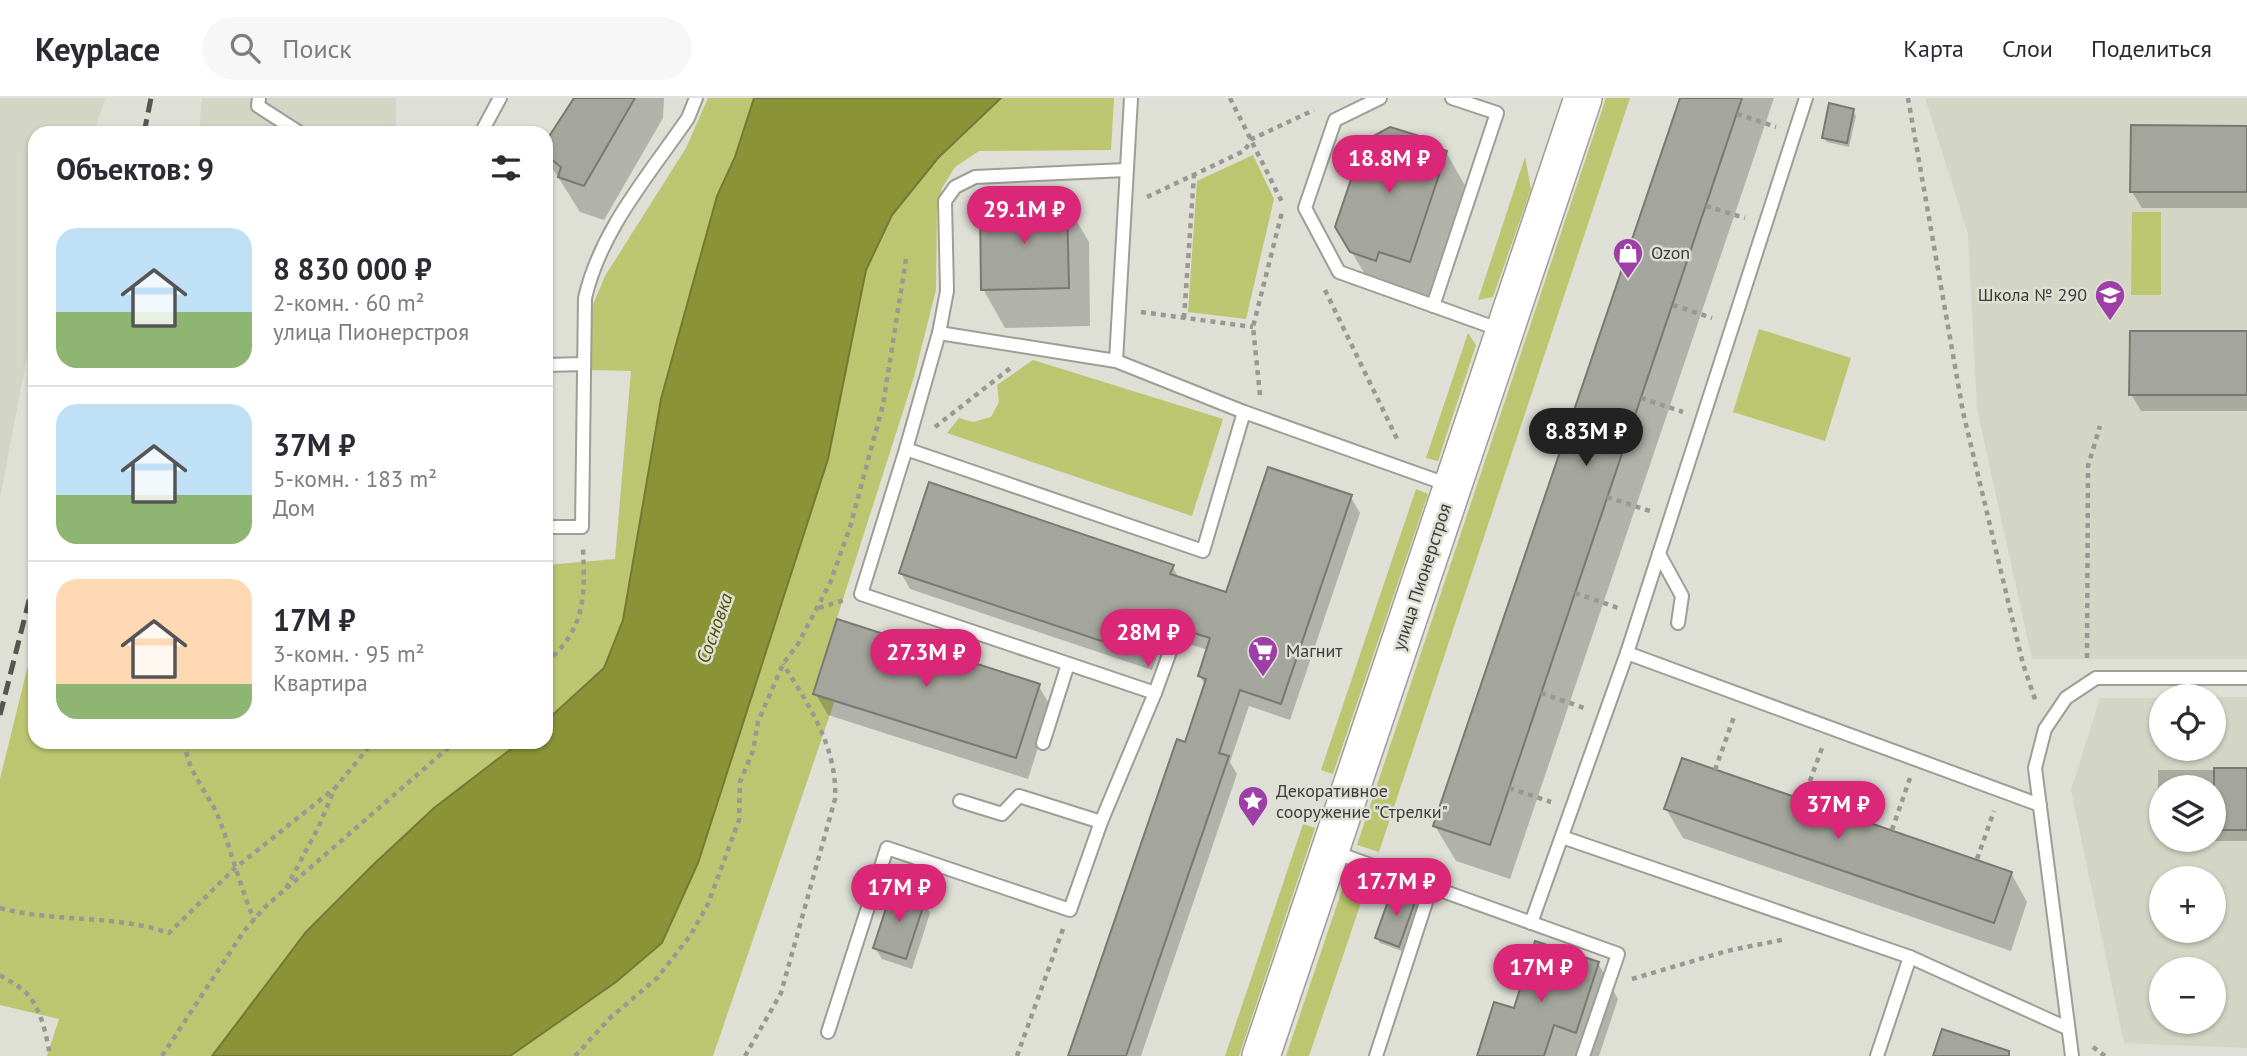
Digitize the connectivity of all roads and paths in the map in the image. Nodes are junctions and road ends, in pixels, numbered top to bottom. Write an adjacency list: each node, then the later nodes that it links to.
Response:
1 (259, 98): 12 (lane)
2 (500, 98): 13 (lane)
3 (696, 98): 32 (lane)
4 (1131, 98): 15 (lane)
5 (1380, 98): 23 (lane)
6 (1452, 98): 23 (lane)
7 (1583, 98): 28 (street, улица Пионерстроя)
8 (1806, 98): 14 (lane)
9 (1908, 98): 61 (path)
10 (1318, 108): 16 (path)
11 (1737, 114): 14 (path)
12 (289, 126)
13 (485, 126)
14 (1794, 133): 20 (lane)
15 (1126, 170): 19 (lane); 29 (lane)
16 (1194, 175): 19 (path); 25 (path)
17 (1706, 206): 20 (path)
18 (1285, 207): 27 (path)
19 (1124, 208): 24 (lane)
20 (1765, 225): 26 (lane)
21 (906, 258): 53 (path)
22 (1673, 305): 26 (path)
23 (1433, 306): 28 (lane)
24 (1119, 309): 25 (path); 31 (lane)
25 (1184, 318): 27 (path)
26 (1733, 324): 37 (lane)
27 (1253, 327): 36 (path)
28 (1505, 331): 40 (street, улица Пионерстроя)
29 (939, 334): 30 (lane); 39 (lane)
30 (1037, 348): 31 (lane); 39 (path)
31 (1116, 361): 35 (lane)
32 (584, 364): 33 (lane); 44 (lane)
33 (553, 365)
34 (1641, 398): 37 (path)
35 (1244, 412): 36 (lane); 39 (lane)
36 (1262, 418): 40 (lane)
37 (1703, 418): 42 (lane)
38 (2101, 426): 52 (path)
39 (906, 449): 54 (lane)
40 (1452, 487): 78 (street, улица Пионерстроя)
41 (1608, 497): 42 (path)
42 (1671, 517): 45 (lane)
43 (553, 527): 44 (lane)
44 (582, 527): 51 (path)
45 (1659, 553): 47 (lane); 48 (lane)
46 (1575, 593): 47 (path)
47 (1640, 615): 50 (lane)
48 (1678, 623)
49 (1171, 649): 56 (lane)
50 (1627, 653): 58 (lane); 59 (lane)
51 (553, 656)
52 (2087, 659)
53 (783, 664): 95 (path); 96 (path)
54 (1068, 664): 56 (lane); 62 (lane)
55 (2247, 678): 61 (lane)
56 (1155, 693): 75 (lane)
57 (1541, 693): 59 (path)
58 (1742, 696): 60 (lane); 67 (path)
59 (1605, 715): 74 (lane)
60 (1829, 728): 66 (lane); 71 (path)
61 (2045, 729): 73 (lane)
62 (1043, 743)
63 (186, 749): 80 (path)
64 (367, 749): 68 (path)
65 (447, 749): 82 (path)
66 (1917, 760): 70 (lane); 76 (path)
67 (1715, 770)
68 (335, 788): 80 (path); 82 (path)
69 (1509, 788): 74 (path)
70 (2001, 791): 73 (lane); 79 (path)
71 (1803, 800)
72 (960, 801): 75 (lane)
73 (2040, 805): 91 (lane)
74 (1572, 810): 77 (lane)
75 (1101, 822): 84 (lane)
76 (1892, 830)
77 (1562, 837): 86 (lane); 87 (lane)
78 (1331, 850): 81 (lane); 98 (street, улица Пионерстроя)
79 (1977, 859)
80 (234, 869): 83 (path); 85 (path)
81 (1431, 887): 86 (lane); 99 (lane)
82 (285, 890): 85 (path)
83 (0, 908)
84 (1070, 910): 92 (lane); 97 (path)
85 (254, 920): 94 (path)
86 (1531, 923): 90 (lane)
87 (1833, 930): 88 (lane); 90 (path)
88 (1910, 957): 91 (lane); 101 (lane)
89 (0, 975): 93 (path)
90 (1608, 987): 100 (lane)
91 (2067, 1028): 102 (lane)
92 (828, 1032)
93 (50, 1056)
94 (162, 1056)
95 (575, 1056)
96 (746, 1056)
97 (1017, 1056)
98 (1261, 1056)
99 (1376, 1056)
100 (1583, 1056)
101 (1877, 1056)
102 (2072, 1056)

